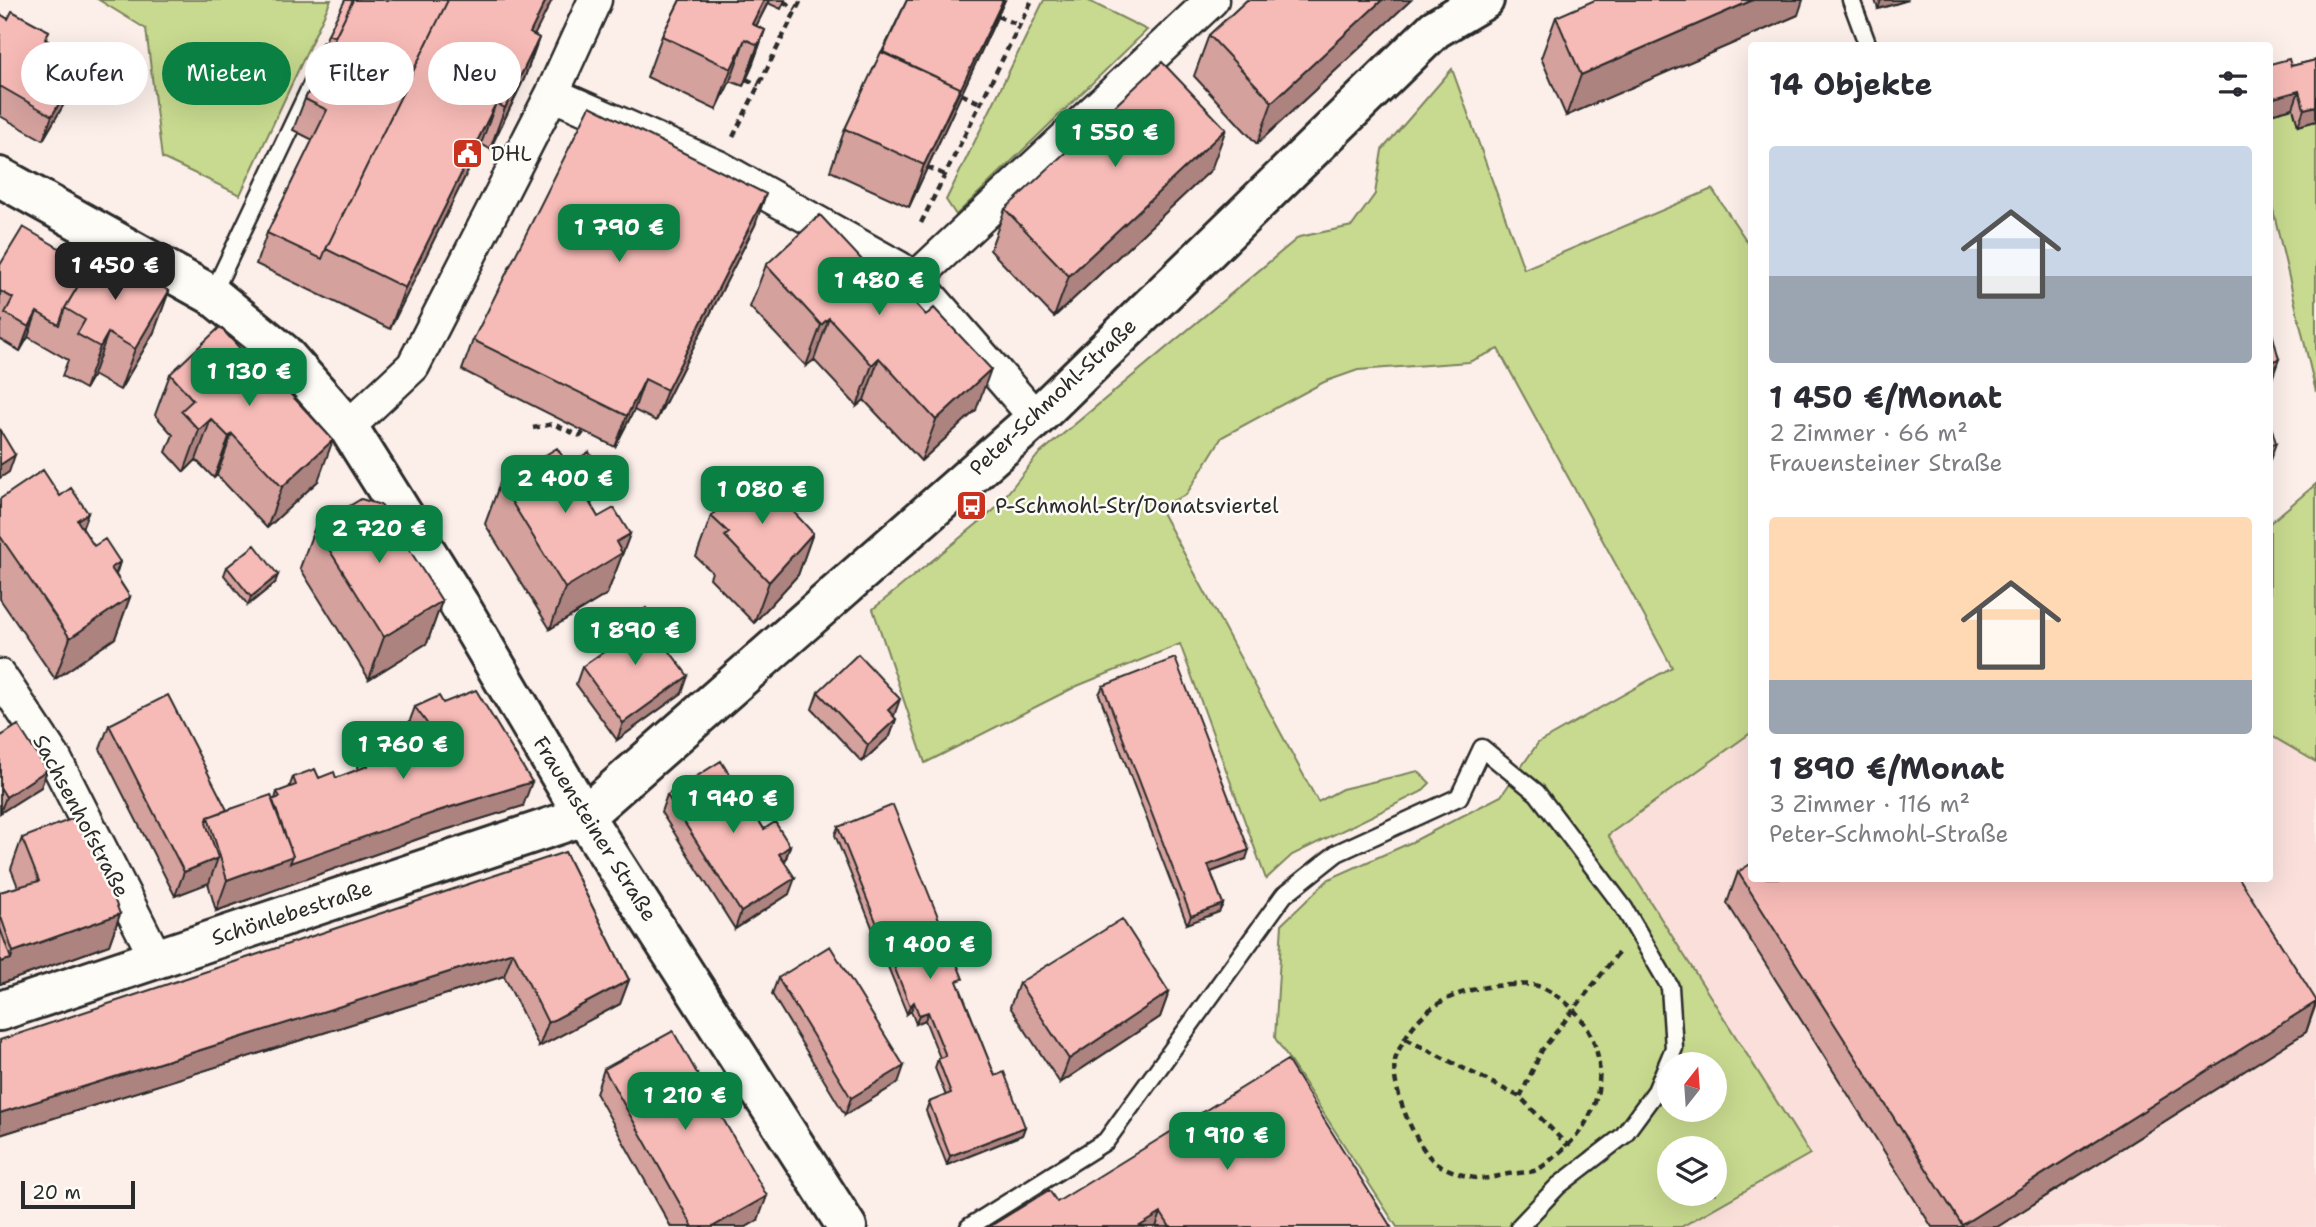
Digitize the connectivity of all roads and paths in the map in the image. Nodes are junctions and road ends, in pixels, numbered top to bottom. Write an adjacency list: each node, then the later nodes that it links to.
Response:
1 (595, 0): 14 (street)
2 (801, 0): 8 (path)
3 (1032, 0): 10 (path)
4 (1212, 0): 22 (street)
5 (1484, 0): 24 (street, Peter-Schmohl-Straße)
6 (1851, 0): 11 (lane)
7 (784, 2): 8 (path)
8 (796, 9): 13 (path)
9 (997, 16): 10 (path)
10 (1019, 25): 17 (path)
11 (1867, 42)
12 (746, 79): 13 (path)
13 (759, 85): 18 (path)
14 (552, 94): 22 (street); 26 (street)
15 (961, 94): 17 (path)
16 (305, 99): 23 (lane)
17 (981, 103): 20 (path)
18 (738, 128)
19 (927, 167): 20 (path)
20 (945, 175): 22 (path)
21 (0, 177): 23 (street, Frauensteiner Straße)
22 (907, 273): 24 (street)
23 (212, 295): 26 (street, Frauensteiner Straße)
24 (1036, 418): 29 (street, Peter-Schmohl-Straße)
25 (590, 422): 27 (path)
26 (348, 427): 29 (street, Frauensteiner Straße)
27 (533, 428)
28 (0, 676): 31 (street, Sachsenhofstraße)
29 (584, 816): 31 (street, Schönlebestraße); 38 (street, Frauensteiner Straße)
30 (1636, 929): 33 (path); 37 (lane); 39 (lane)
31 (156, 958): 32 (street, Schönlebestraße)
32 (0, 1011)
33 (1574, 1011): 34 (path); 35 (path); 36 (path)
34 (1406, 1039): 35 (path); 36 (path)
35 (1520, 1097): 36 (path)
36 (1567, 1146): 37 (path)
37 (1586, 1165): 40 (lane)
38 (847, 1227)
39 (969, 1227)
40 (1519, 1227)

